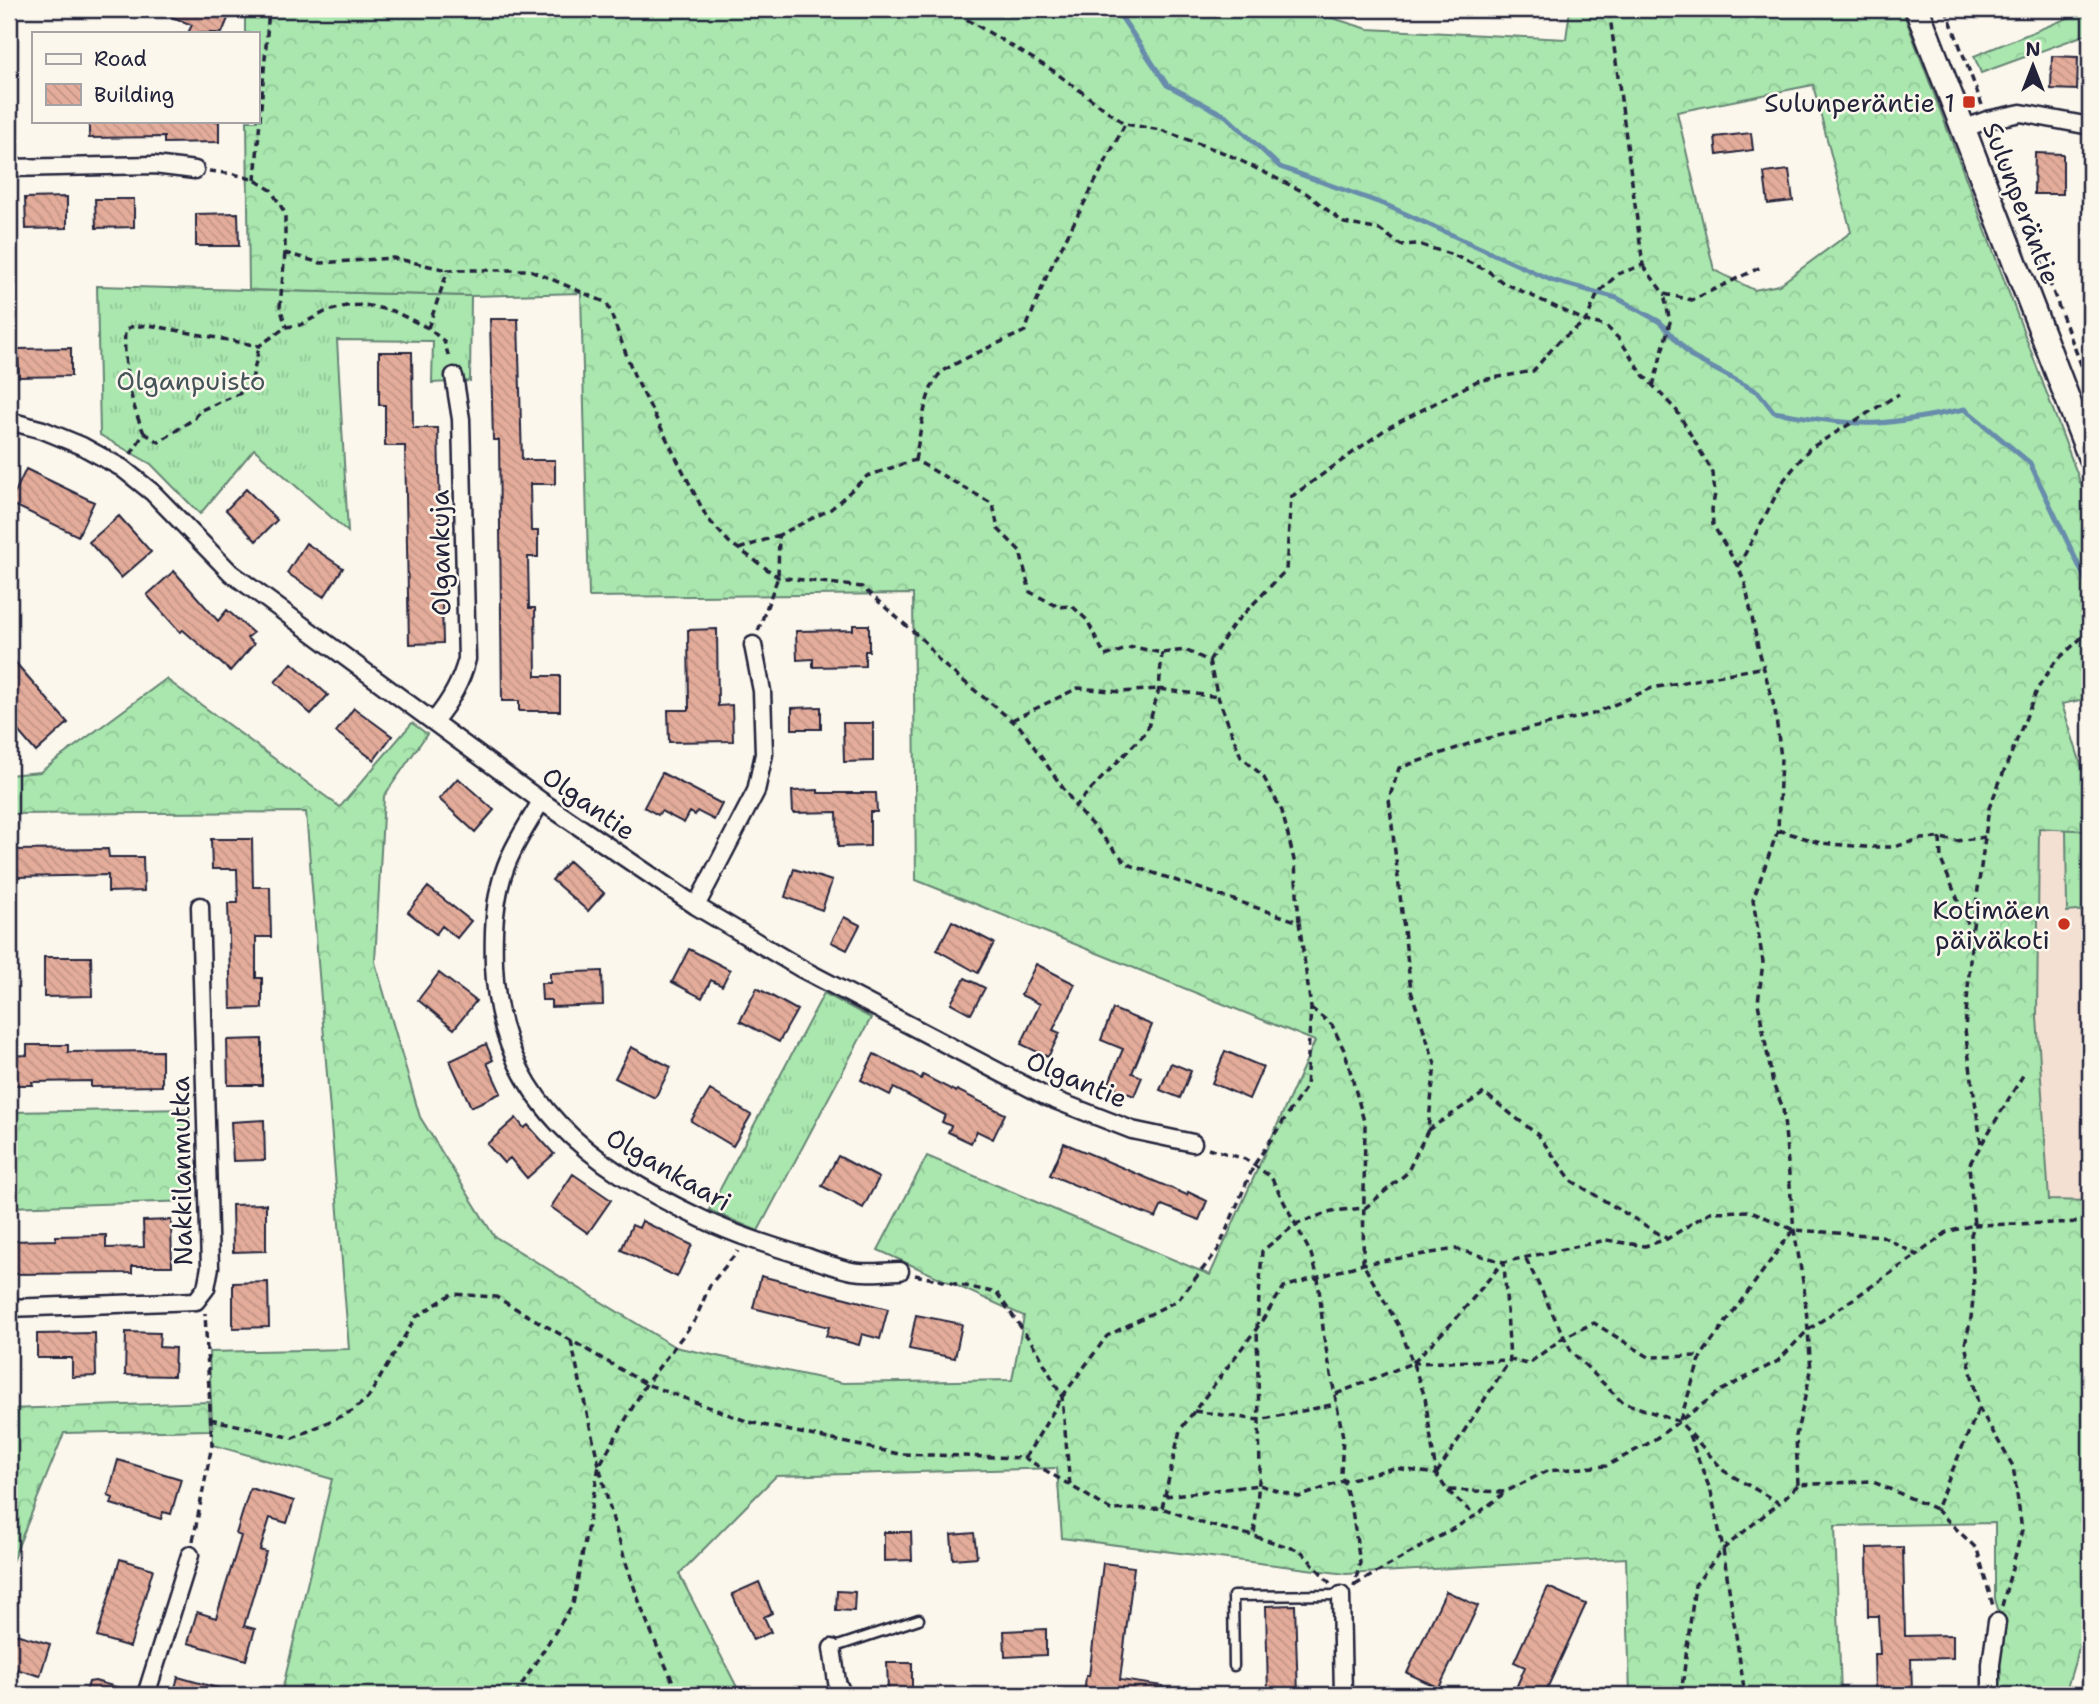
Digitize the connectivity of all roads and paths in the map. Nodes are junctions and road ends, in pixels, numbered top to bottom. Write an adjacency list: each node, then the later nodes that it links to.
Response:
1 (269, 9): 12 (path)
2 (945, 9): 7 (path)
3 (1609, 9): 14 (path)
4 (1917, 9): 9 (street, Sulunperäntie)
5 (1946, 9): 6 (path, Sulunperäntie)
6 (1987, 120): 8 (street); 9 (street); 24 (path, Sulunperäntie)
7 (1125, 124): 18 (path); 29 (path)
8 (2090, 126)
9 (1963, 130): 28 (street, Sulunperäntie)
10 (9, 168): 11 (street)
11 (195, 170): 12 (path)
12 (255, 180): 13 (path)
13 (285, 253): 16 (path); 19 (path)
14 (1643, 265): 17 (path); 18 (path)
15 (1761, 267): 17 (path)
16 (448, 270): 20 (path); 32 (path)
17 (1664, 294): 23 (path)
18 (1586, 321): 23 (path); 38 (path)
19 (286, 327): 20 (path); 21 (path)
20 (428, 328): 22 (path)
21 (259, 346): 27 (path); 27 (path)
22 (454, 376): 43 (street, Olgankuja)
23 (1653, 386): 33 (path)
24 (2090, 388)
25 (1899, 394): 33 (path)
26 (9, 421): 30 (street, Olgantie)
27 (144, 433): 30 (path)
28 (2090, 457)
29 (915, 460): 31 (path); 37 (path)
30 (122, 468): 43 (street, Olgantie)
31 (779, 535): 32 (path); 34 (path)
32 (739, 549): 34 (path)
33 (1738, 567): 39 (path)
34 (778, 577): 36 (path); 42 (path)
35 (2090, 630): 47 (path)
36 (753, 645): 50 (street)
37 (1162, 653): 38 (path); 40 (path)
38 (1209, 661): 41 (path)
39 (1765, 667): 46 (path); 55 (path)
40 (1159, 689): 41 (path); 42 (path); 45 (path)
41 (1217, 697): 51 (path)
42 (1012, 720): 45 (path)
43 (434, 721): 44 (street, Olgantie)
44 (541, 801): 50 (street, Olgantie); 64 (street, Olgankaari)
45 (1075, 806): 51 (path)
46 (1778, 830): 48 (path); 63 (path)
47 (1985, 836): 48 (path); 52 (path)
48 (1940, 838): 52 (path)
49 (200, 906): 72 (street, Nakkilanmutka)
50 (696, 906): 56 (street, Olgantie)
51 (1299, 922): 53 (path)
52 (1972, 933): 57 (path)
53 (1311, 1008): 58 (path); 59 (path)
54 (2025, 1072): 57 (path)
55 (1428, 1130): 59 (path); 65 (path)
56 (1193, 1143): 58 (path)
57 (1981, 1145): 62 (path)
58 (1254, 1165): 61 (path); 83 (path)
59 (1365, 1208): 61 (path); 69 (path)
60 (2090, 1222): 62 (path)
61 (1296, 1224): 71 (path); 74 (path)
62 (1974, 1225): 66 (path); 85 (path)
63 (1794, 1230): 65 (path); 66 (path); 75 (path); 78 (path)
64 (749, 1239): 70 (street, Olgankaari); 81 (path)
65 (1667, 1239): 67 (path)
66 (1917, 1255): 75 (path)
67 (1526, 1258): 68 (path); 76 (path)
68 (1504, 1262): 69 (path); 79 (path); 80 (path)
69 (1363, 1264): 71 (path); 80 (path)
70 (900, 1271): 83 (path)
71 (1318, 1278): 74 (path); 82 (path)
72 (9, 1308)
73 (206, 1314): 87 (path)
74 (1257, 1328): 86 (path); 88 (path)
75 (1808, 1330): 89 (path); 96 (path)
76 (1564, 1337): 78 (path); 79 (path); 89 (path)
77 (571, 1341): 81 (path); 87 (path); 92 (path)
78 (1702, 1356): 89 (path)
79 (1510, 1360): 80 (path); 93 (path)
80 (1412, 1363): 82 (path); 93 (path)
81 (646, 1384): 91 (path); 92 (path)
82 (1336, 1394): 84 (path)
83 (1062, 1398): 91 (path); 97 (path)
84 (1337, 1404): 88 (path); 94 (path)
85 (1979, 1408): 103 (path); 111 (path)
86 (1194, 1411): 88 (path); 100 (path)
87 (210, 1419): 107 (path)
88 (1259, 1420): 95 (path)
89 (1680, 1422): 90 (path); 99 (path)
90 (1688, 1431): 101 (path); 106 (path)
91 (1025, 1458): 97 (path)
92 (599, 1466): 115 (path); 116 (path)
93 (1436, 1474): 94 (path); 98 (path)
94 (1343, 1481): 95 (path); 108 (path)
95 (1259, 1485): 100 (path); 105 (path)
96 (1798, 1485): 101 (path); 103 (path)
97 (1070, 1486): 102 (path)
98 (1447, 1490): 99 (path); 104 (path)
99 (1505, 1492): 104 (path)
100 (1165, 1496): 102 (path)
101 (1779, 1503): 106 (path)
102 (1162, 1508): 105 (path)
103 (1936, 1509): 111 (path)
104 (1475, 1516): 108 (path)
105 (1254, 1536): 109 (path)
106 (1723, 1549): 119 (path); 120 (path)
107 (190, 1555): 114 (street)
108 (1355, 1585): 109 (path)
109 (1347, 1595): 113 (lane); 118 (street)
110 (919, 1619): 112 (lane)
111 (1997, 1622): 121 (street)
112 (832, 1648): 117 (street)
113 (1234, 1667)
114 (146, 1695)
115 (515, 1695)
116 (679, 1695)
117 (843, 1695)
118 (1343, 1695)
119 (1681, 1695)
120 (1745, 1695)
121 (1991, 1695)

